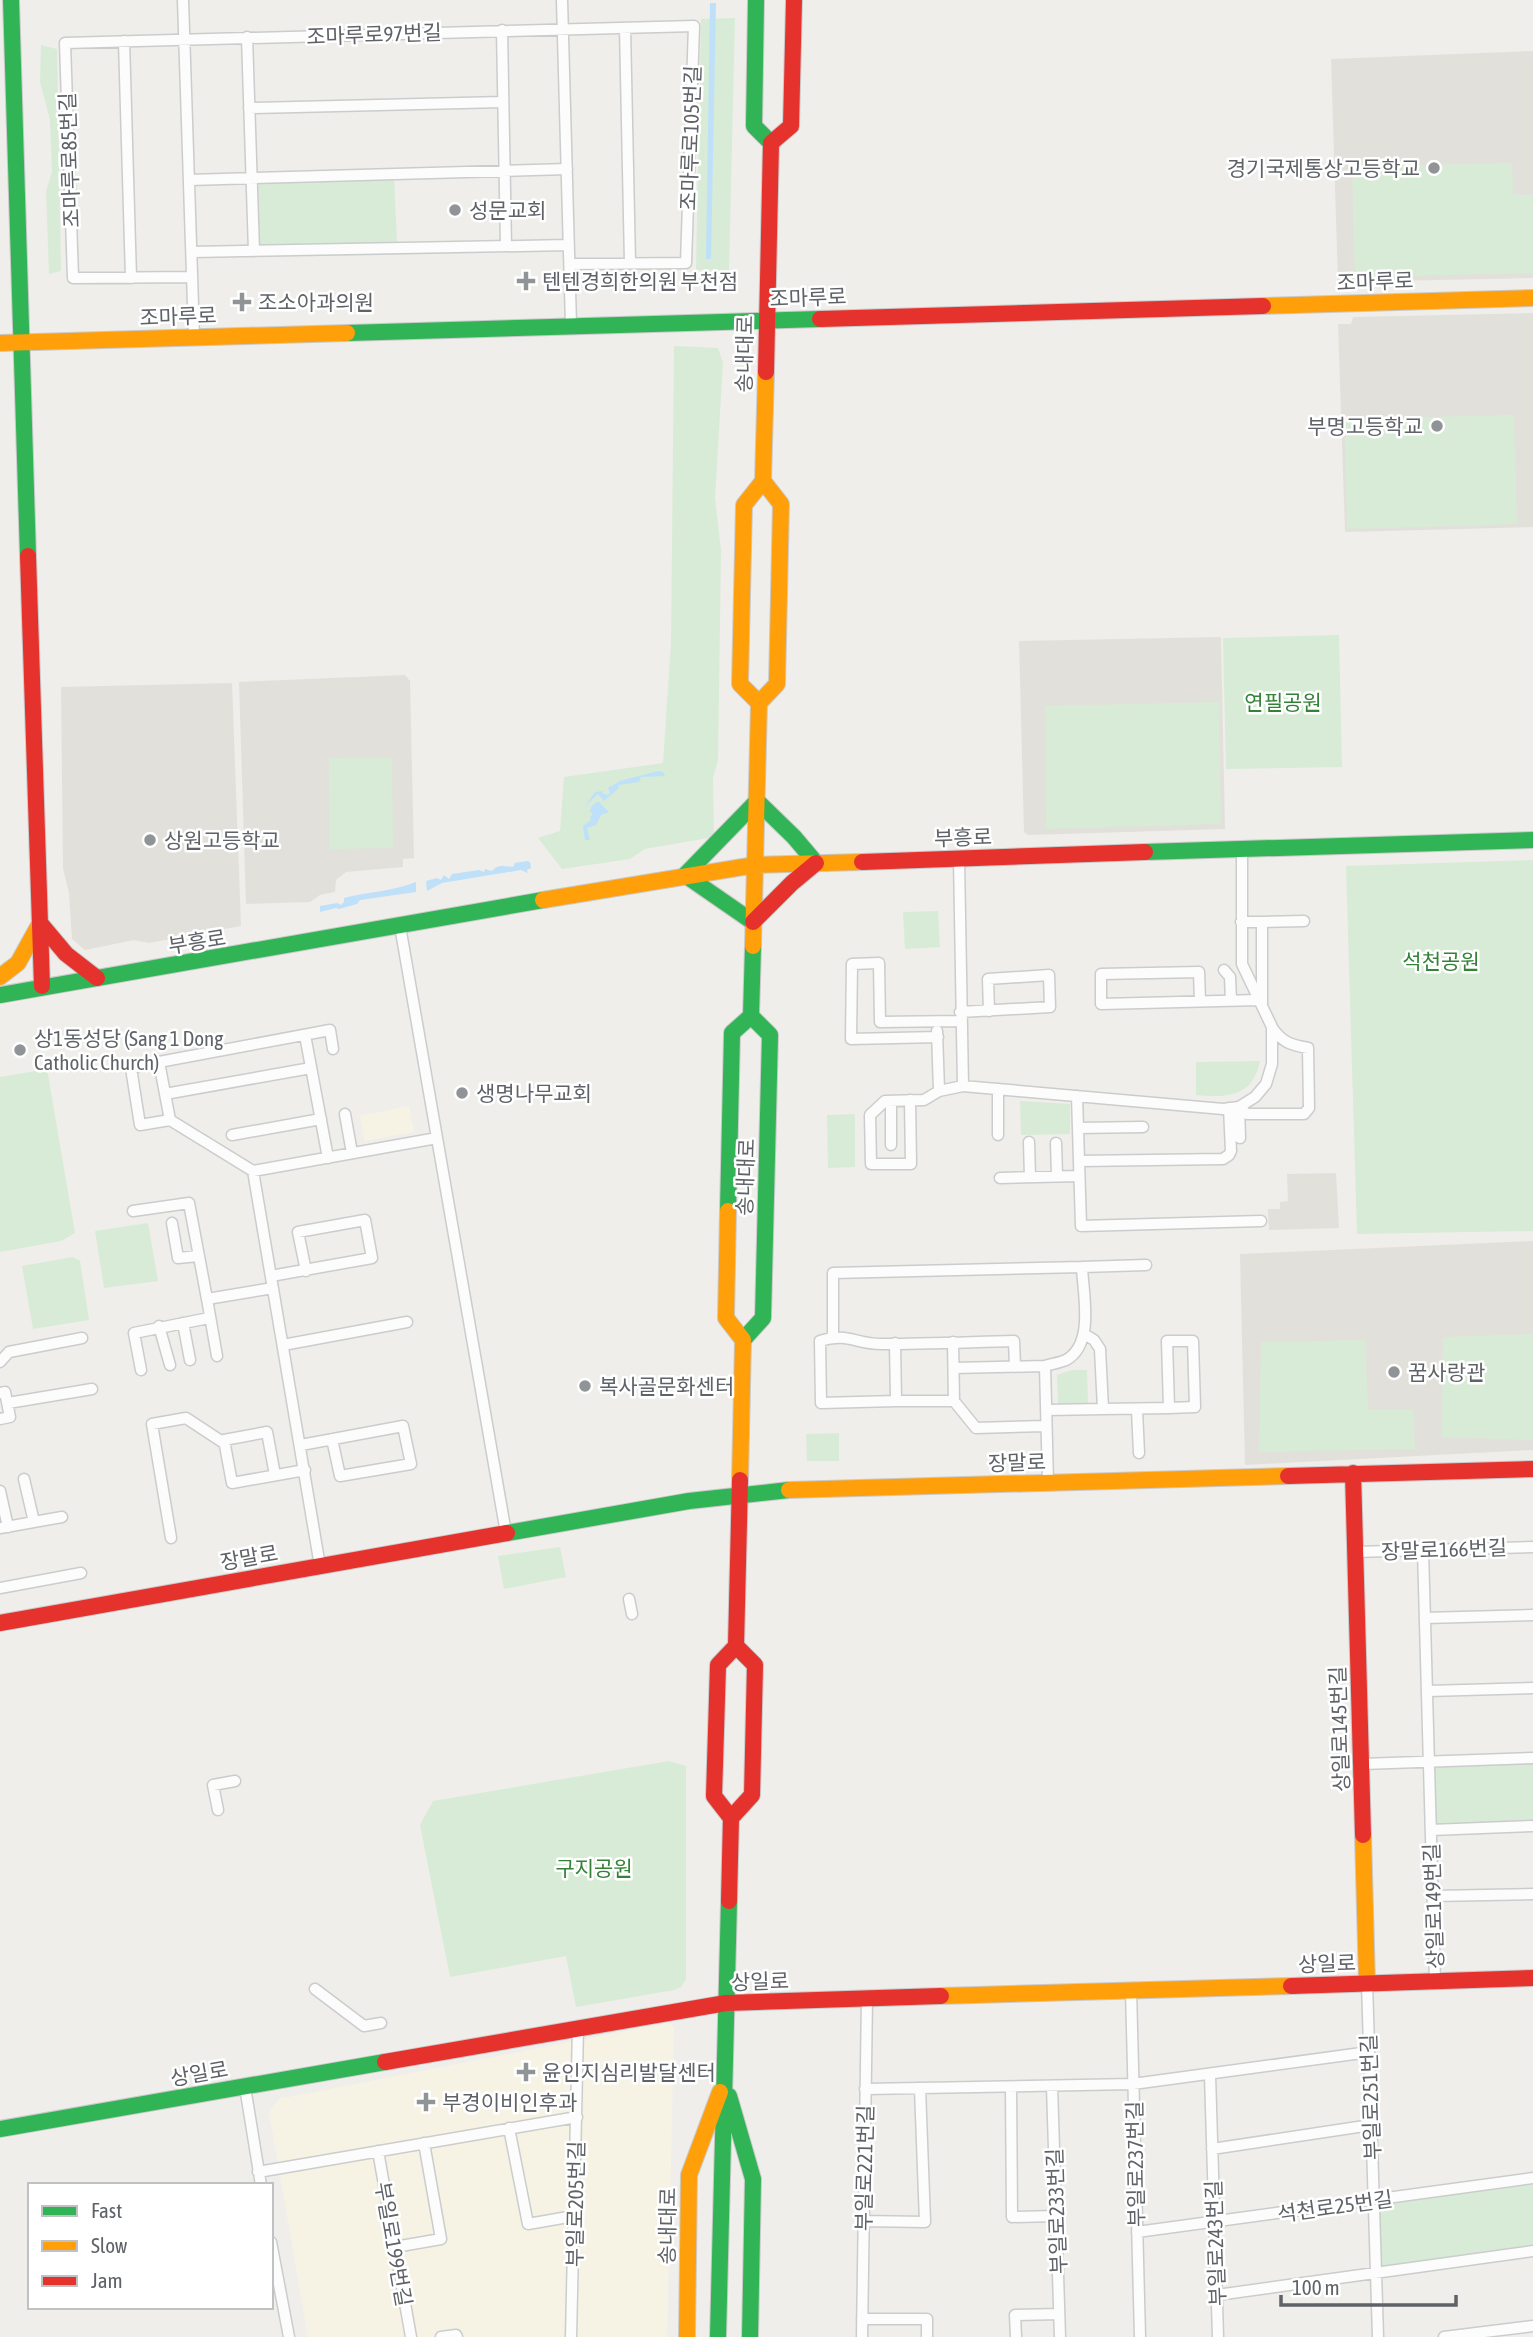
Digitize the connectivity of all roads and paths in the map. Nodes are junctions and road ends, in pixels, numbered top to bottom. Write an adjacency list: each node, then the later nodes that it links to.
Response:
1 (11, 0): 32 (street)
2 (184, 0): 10 (street)
3 (562, 0): 8 (street)
4 (756, 0): 14 (street)
5 (794, 0): 14 (street)
6 (625, 28): 8 (street, 조마루로105번길); 23 (street); 23 (street, 조마루로105번길)
7 (502, 30): 8 (street, 조마루로97번길); 9 (street, 조마루로97번길); 12 (street)
8 (563, 30): 15 (street)
9 (247, 37): 10 (street, 조마루로97번길); 13 (street)
10 (185, 39): 11 (street, 조마루로85번길); 18 (street)
11 (124, 41): 26 (street); 26 (street, 조마루로85번길)
12 (503, 102): 13 (street); 16 (street)
13 (249, 108): 17 (street)
14 (771, 143): 28 (street, 송내대로)
15 (567, 169): 16 (street); 19 (street)
16 (505, 171): 17 (street); 20 (street)
17 (251, 178): 18 (street); 21 (street)
18 (189, 180): 22 (street)
19 (569, 245): 20 (street); 24 (street)
20 (506, 246): 21 (street)
21 (254, 251): 22 (street)
22 (191, 252): 25 (street)
23 (630, 263): 24 (street, 조마루로105번길)
24 (570, 264): 29 (street)
25 (192, 277): 26 (street, 조마루로85번길); 30 (street)
26 (131, 278)
27 (1533, 298): 28 (street, 조마루로)
28 (766, 319): 29 (street, 조마루로); 33 (street, 송내대로)
29 (572, 325): 30 (street, 조마루로)
30 (194, 337): 32 (street, 조마루로)
31 (0, 342): 32 (street, 조마루로)
32 (23, 342): 46 (street)
33 (763, 481): 34 (street); 34 (street)
34 (759, 703): 35 (street)
35 (757, 801): 39 (street); 40 (street); 41 (street)
36 (1533, 840): 37 (street, 부흥로)
37 (1242, 849): 38 (street, 부흥로); 44 (street)
38 (959, 859): 39 (street, 부흥로); 58 (street)
39 (816, 863): 40 (street, 부흥로); 43 (street)
40 (755, 865): 41 (street, 부흥로); 43 (street)
41 (685, 875): 43 (street); 47 (street, 부흥로)
42 (1304, 921): 45 (street)
43 (753, 922): 57 (street)
44 (1241, 922): 45 (street); 55 (street)
45 (1262, 922): 55 (street)
46 (40, 923): 49 (street); 50 (street); 51 (street)
47 (400, 926): 50 (street, 부흥로); 85 (street)
48 (1224, 970): 53 (street)
49 (0, 977)
50 (97, 978): 51 (street, 부흥로)
51 (42, 986): 52 (street, 부흥로)
52 (0, 995)
53 (1230, 1000): 54 (street); 55 (street)
54 (1200, 1001): 54 (street)
55 (1260, 1003): 61 (street)
56 (989, 1010): 56 (street); 58 (street)
57 (751, 1016): 114 (street, 송내대로); 114 (street, 송내대로)
58 (960, 1017): 60 (street); 67 (street)
59 (880, 1022): 60 (street); 64 (street); 64 (street)
60 (937, 1022): 63 (street)
61 (1272, 1027): 77 (street); 77 (street)
62 (305, 1035): 65 (street); 66 (street); 68 (street)
63 (937, 1037): 64 (street); 69 (street)
64 (880, 1039)
65 (333, 1049)
66 (159, 1062): 73 (street); 80 (street)
67 (963, 1066): 69 (street); 70 (street)
68 (311, 1068): 73 (street); 79 (street)
69 (939, 1068): 72 (street)
70 (963, 1086): 71 (street); 72 (street)
71 (998, 1089): 74 (street); 84 (street)
72 (939, 1091): 75 (street)
73 (165, 1094): 80 (street)
74 (1077, 1096): 77 (street); 82 (street)
75 (910, 1100): 76 (street); 76 (street)
76 (891, 1101): 89 (street)
77 (1234, 1107): 86 (street); 92 (street)
78 (345, 1114): 90 (street)
79 (321, 1119): 83 (street); 91 (street)
80 (170, 1120): 93 (street)
81 (1143, 1127): 82 (street)
82 (1078, 1128): 92 (street)
83 (232, 1135)
84 (998, 1135)
85 (437, 1138): 90 (street); 152 (street)
86 (1240, 1138)
87 (1029, 1142): 96 (street)
88 (1056, 1143): 94 (street)
89 (891, 1145)
90 (352, 1153): 91 (street)
91 (328, 1158): 93 (street)
92 (1079, 1161): 95 (street)
93 (253, 1171): 105 (street)
94 (1057, 1176): 95 (street); 96 (street)
95 (1079, 1176): 99 (street)
96 (1030, 1177): 97 (street)
97 (1000, 1178)
98 (133, 1211): 101 (street)
99 (1261, 1222)
100 (172, 1223): 101 (street)
101 (198, 1256): 106 (street)
102 (1146, 1265): 103 (street)
103 (1082, 1268): 111 (street); 112 (street)
104 (306, 1271): 104 (street); 105 (street)
105 (272, 1282): 106 (street); 117 (street)
106 (207, 1299): 107 (street)
107 (209, 1318): 109 (street); 118 (street)
108 (407, 1322): 117 (street)
109 (183, 1323): 110 (street); 119 (street)
110 (159, 1326): 121 (street); 125 (street)
111 (1084, 1334): 122 (street); 132 (street)
112 (833, 1337): 116 (street); 128 (street)
113 (82, 1338): 120 (street)
114 (743, 1340): 148 (street)
115 (953, 1342): 116 (street); 123 (street); 124 (street)
116 (895, 1343): 128 (street)
117 (283, 1345): 139 (street)
118 (217, 1356)
119 (190, 1360)
120 (0, 1362)
121 (170, 1365)
122 (1045, 1366): 123 (street); 133 (street)
123 (1015, 1367): 124 (street)
124 (954, 1368): 129 (street)
125 (141, 1370)
126 (92, 1389): 130 (street)
127 (0, 1393): 130 (street)
128 (896, 1401): 129 (street)
129 (954, 1401): 136 (street)
130 (8, 1404): 135 (street)
131 (1169, 1408): 131 (street); 134 (street)
132 (1103, 1409): 133 (street); 134 (street)
133 (1046, 1410): 136 (street)
134 (1138, 1410): 140 (street)
135 (0, 1419)
136 (1046, 1426): 146 (street)
137 (332, 1439): 137 (street); 139 (street)
138 (224, 1443): 144 (street); 144 (street); 153 (street)
139 (301, 1445): 141 (street)
140 (1139, 1453)
141 (304, 1469): 144 (street); 157 (street)
142 (1533, 1469): 143 (street, 장말로)
143 (1353, 1473): 146 (street, 장말로); 156 (street, 상일로145번길)
144 (275, 1475)
145 (24, 1479): 150 (street)
146 (1048, 1482): 148 (street, 장말로)
147 (0, 1491): 151 (street)
148 (740, 1496): 152 (street, 장말로); 165 (street)
149 (62, 1517): 150 (street)
150 (34, 1522): 151 (street)
151 (4, 1527)
152 (506, 1533): 157 (street, 장말로)
153 (171, 1538)
154 (1533, 1547): 155 (street, 장말로166번길)
155 (1423, 1550): 156 (street, 장말로166번길); 163 (street, 상일로149번길)
156 (1354, 1552): 170 (street, 상일로145번길)
157 (320, 1566): 164 (street, 장말로)
158 (81, 1573): 159 (street)
159 (0, 1588)
160 (629, 1599): 161 (street)
161 (632, 1614)
162 (1533, 1615): 163 (street)
163 (1425, 1618): 167 (street, 상일로149번길)
164 (0, 1623)
165 (736, 1646): 173 (street); 173 (street)
166 (1533, 1688): 167 (street)
167 (1428, 1691): 169 (street, 상일로149번길)
168 (1533, 1758): 169 (street)
169 (1429, 1760): 170 (street); 175 (street, 상일로149번길)
170 (1362, 1764): 180 (street, 상일로145번길)
171 (235, 1782): 172 (street)
172 (218, 1810)
173 (731, 1818): 184 (street, 송내대로)
174 (1533, 1826): 175 (street, 상일로149번길)
175 (1431, 1830): 177 (street, 상일로149번길)
176 (1533, 1894): 177 (street)
177 (1433, 1896): 179 (street, 상일로149번길)
178 (1533, 1978): 179 (street, 상일로)
179 (1435, 1981): 180 (street, 상일로)
180 (1367, 1983): 182 (street, 상일로); 187 (street, 부일로251번길)
181 (316, 1989): 185 (street)
182 (1131, 1990): 183 (street, 상일로); 190 (street, 부일로237번길)
183 (867, 1998): 184 (street, 상일로); 195 (street, 부일로221번길)
184 (726, 2003): 186 (street, 상일로); 189 (street, 송내대로)
185 (381, 2023)
186 (578, 2028): 192 (street, 상일로); 196 (street, 부일로205번길)
187 (1369, 2052): 188 (street); 197 (street, 부일로251번길)
188 (1210, 2076): 190 (street); 201 (street, 부일로243번길)
189 (724, 2080): 225 (street, 송내대로); 226 (street, 송내대로); 227 (street, 송내대로)
190 (1133, 2084): 191 (street); 211 (street, 부일로237번길)
191 (1052, 2086): 193 (street); 208 (street, 부일로233번길)
192 (245, 2087): 199 (street, 상일로); 203 (street)
193 (1011, 2087): 194 (street); 208 (street)
194 (920, 2088): 195 (street); 209 (street)
195 (865, 2090): 209 (street, 부일로221번길)
196 (577, 2117): 198 (street); 207 (street, 부일로205번길)
197 (1371, 2125): 201 (street, 부일로243번길); 206 (street, 부일로251번길)
198 (509, 2128): 200 (street); 207 (street)
199 (0, 2129)
200 (424, 2143): 202 (street); 212 (street)
201 (1212, 2149): 210 (street, 부일로243번길)
202 (378, 2151): 203 (street); 212 (street, 부일로199번길)
203 (258, 2172): 205 (street)
204 (1533, 2178): 206 (street, 석천로25번길)
205 (261, 2183)
206 (1374, 2200): 210 (street, 석천로25번길); 215 (street, 부일로251번길)
207 (574, 2216): 224 (street, 부일로205번길)
208 (1056, 2216): 217 (street, 부일로233번길)
209 (863, 2221): 218 (street, 부일로221번길)
210 (1214, 2222): 211 (street, 석천로25번길); 216 (street, 부일로243번길)
211 (1137, 2232): 232 (street, 부일로237번길)
212 (395, 2247): 221 (street, 부일로199번길)
213 (1533, 2250): 215 (street)
214 (273, 2253): 220 (street)
215 (1376, 2272): 216 (street); 234 (street, 부일로251번길)
216 (1217, 2295): 233 (street, 부일로243번길)
217 (1059, 2314): 230 (street); 231 (street, 부일로233번길)
218 (862, 2319): 228 (street, 부일로221번길); 229 (street)
219 (1533, 2326): 235 (street)
220 (289, 2337)
221 (411, 2337)
222 (441, 2337): 223 (street)
223 (457, 2337)
224 (571, 2337)
225 (687, 2337)
226 (718, 2337)
227 (750, 2337)
228 (862, 2337)
229 (927, 2337)
230 (1016, 2337)
231 (1059, 2337)
232 (1140, 2337)
233 (1218, 2337)
234 (1378, 2337)
235 (1444, 2337)

